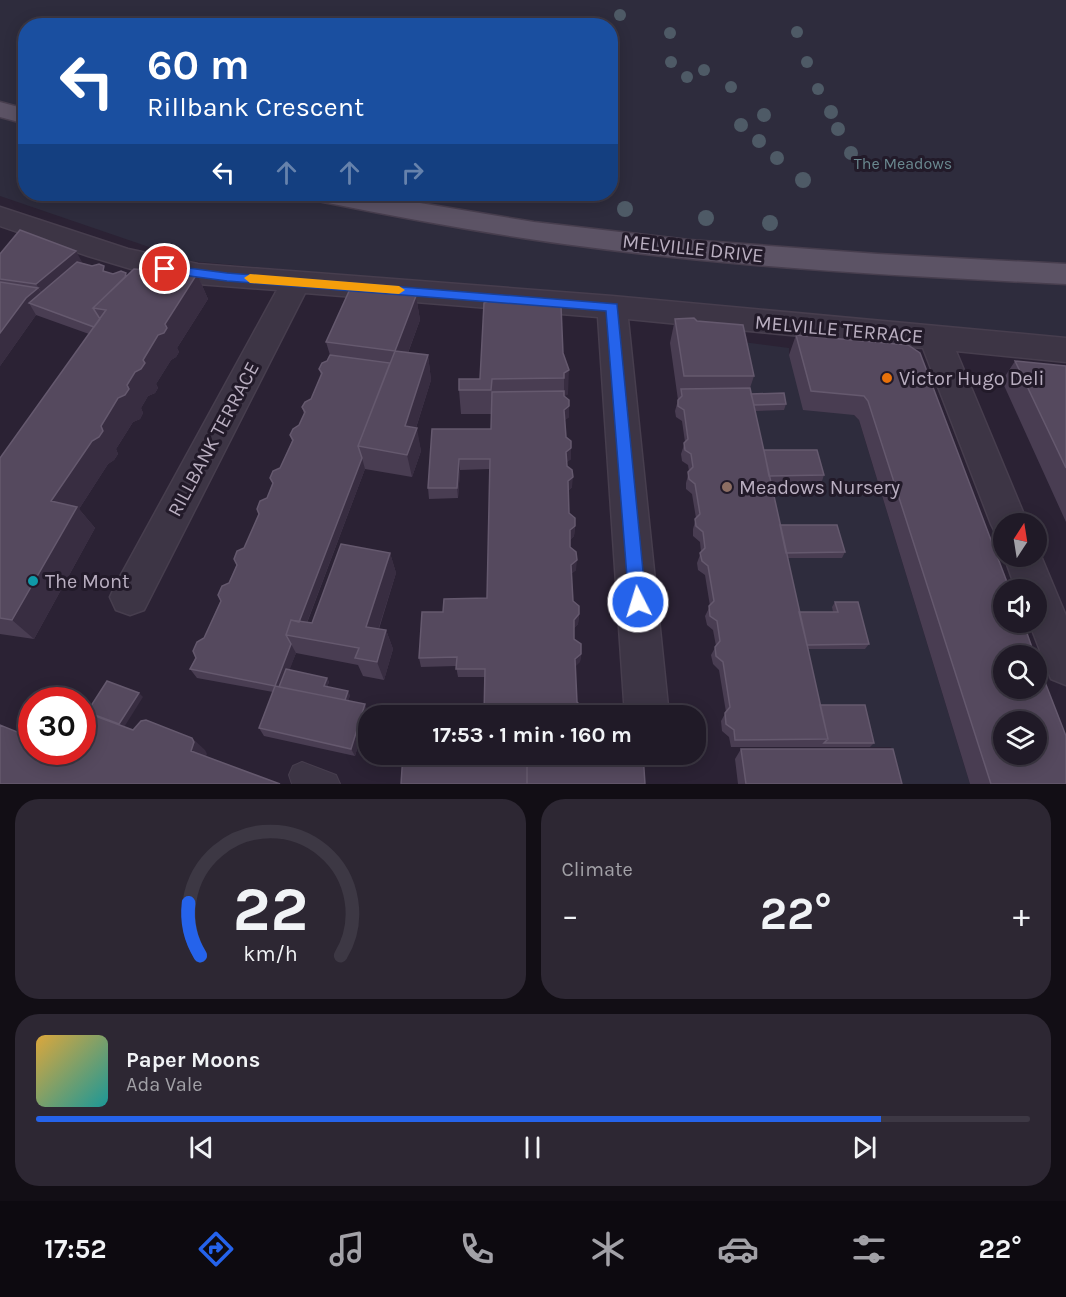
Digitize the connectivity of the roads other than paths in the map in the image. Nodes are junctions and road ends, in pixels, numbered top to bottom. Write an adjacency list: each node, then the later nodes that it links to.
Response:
1 (0, 109): 2 (main road)
2 (18, 115)
3 (358, 201): 7 (main road, MELVILLE DRIVE)
4 (0, 216): 5 (street, MELVILLE TERRACE)
5 (28, 225): 6 (street); 8 (street, MELVILLE TERRACE)
6 (7, 251)
7 (1066, 274)
8 (296, 282): 9 (street, MELVILLE TERRACE); 13 (street, RILLBANK TERRACE)
9 (612, 307): 10 (street, MELVILLE TERRACE); 16 (street)
10 (935, 338): 11 (street, MELVILLE TERRACE); 12 (street)
11 (1066, 350)
12 (1006, 513)
13 (130, 597)
14 (1047, 618): 15 (street)
15 (1066, 665)
16 (646, 705)
17 (302, 775): 18 (lane)
18 (327, 784)

